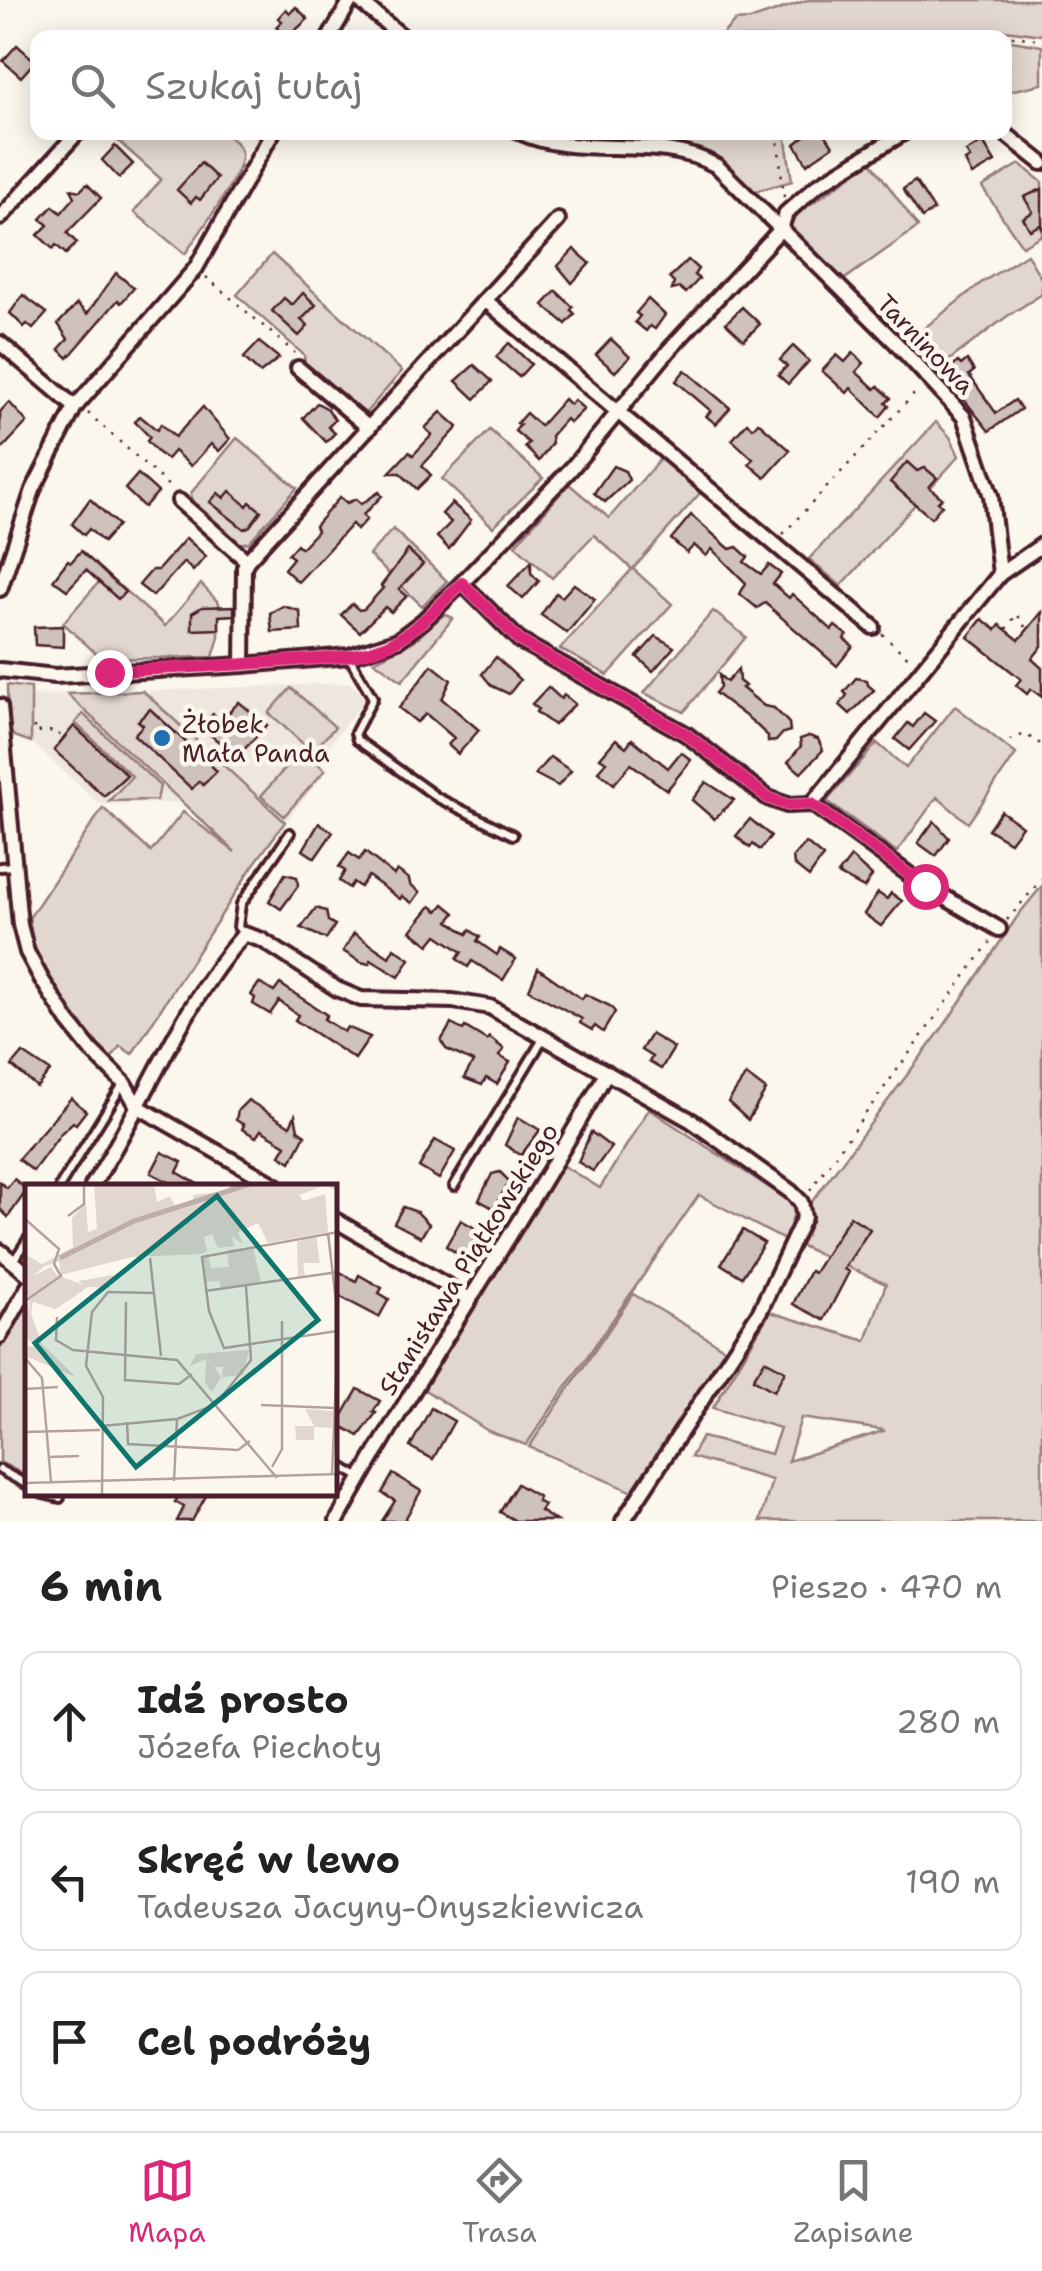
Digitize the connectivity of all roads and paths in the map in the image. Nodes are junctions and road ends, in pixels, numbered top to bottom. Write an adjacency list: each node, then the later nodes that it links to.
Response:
1 (350, 0): 3 (street)
2 (358, 0): 4 (street)
3 (333, 30)
4 (394, 30)
5 (1012, 36): 6 (path)
6 (1042, 40)
7 (1012, 139): 13 (street)
8 (71, 140): 15 (street)
9 (269, 140): 18 (street)
10 (541, 140): 17 (street, Tarninowa)
11 (779, 140): 14 (path)
12 (892, 140): 14 (street)
13 (1042, 163)
14 (786, 214): 17 (street)
15 (0, 218)
16 (558, 220): 19 (street)
17 (781, 230): 22 (street, Tarninowa); 24 (street)
18 (196, 268): 21 (path); 23 (street)
19 (485, 300): 24 (street); 25 (street)
20 (0, 343): 23 (street)
21 (298, 368): 25 (street)
22 (930, 378): 27 (path); 30 (street, Tarninowa)
23 (75, 408): 26 (path); 32 (street)
24 (618, 410): 27 (street); 31 (street)
25 (369, 428): 29 (street)
26 (179, 501): 29 (street)
27 (774, 543): 33 (street)
28 (1042, 545): 30 (street)
29 (247, 560): 37 (street)
30 (1000, 574): 38 (street)
31 (462, 583): 36 (street); 45 (street)
32 (0, 589)
33 (874, 626): 38 (path)
34 (1006, 629): 35 (path)
35 (1027, 630)
36 (348, 656): 37 (street); 47 (lane)
37 (243, 665): 39 (street)
38 (922, 669): 45 (street)
39 (0, 670)
40 (0, 706): 48 (street)
41 (34, 726): 42 (path)
42 (64, 739)
43 (1010, 740): 44 (path)
44 (1042, 745)
45 (812, 804): 50 (street)
46 (290, 833): 51 (lane)
47 (512, 835)
48 (7, 867): 54 (street)
49 (1042, 879): 50 (path)
50 (999, 929): 60 (path)
51 (244, 934): 52 (street); 55 (street)
52 (544, 1038): 53 (street); 59 (lane)
53 (607, 1072): 60 (street); 67 (street, Stanisława Piątkowskiego)
54 (124, 1083): 55 (street); 56 (lane)
55 (138, 1106): 57 (street); 58 (street)
56 (61, 1184)
57 (93, 1184)
58 (274, 1184)
59 (454, 1186)
60 (802, 1202): 76 (street)
61 (338, 1222): 67 (street)
62 (25, 1245): 64 (lane)
63 (0, 1251): 64 (street)
64 (14, 1262): 65 (street)
65 (25, 1271)
66 (25, 1292): 68 (street)
67 (468, 1298): 71 (street, Stanisława Piątkowskiego)
68 (0, 1336)
69 (338, 1465): 71 (lane)
70 (0, 1470): 72 (lane)
71 (360, 1478): 75 (street, Stanisława Piątkowskiego)
72 (25, 1483)
73 (52, 1496): 74 (lane)
74 (60, 1498)
75 (337, 1521)
76 (623, 1521)

